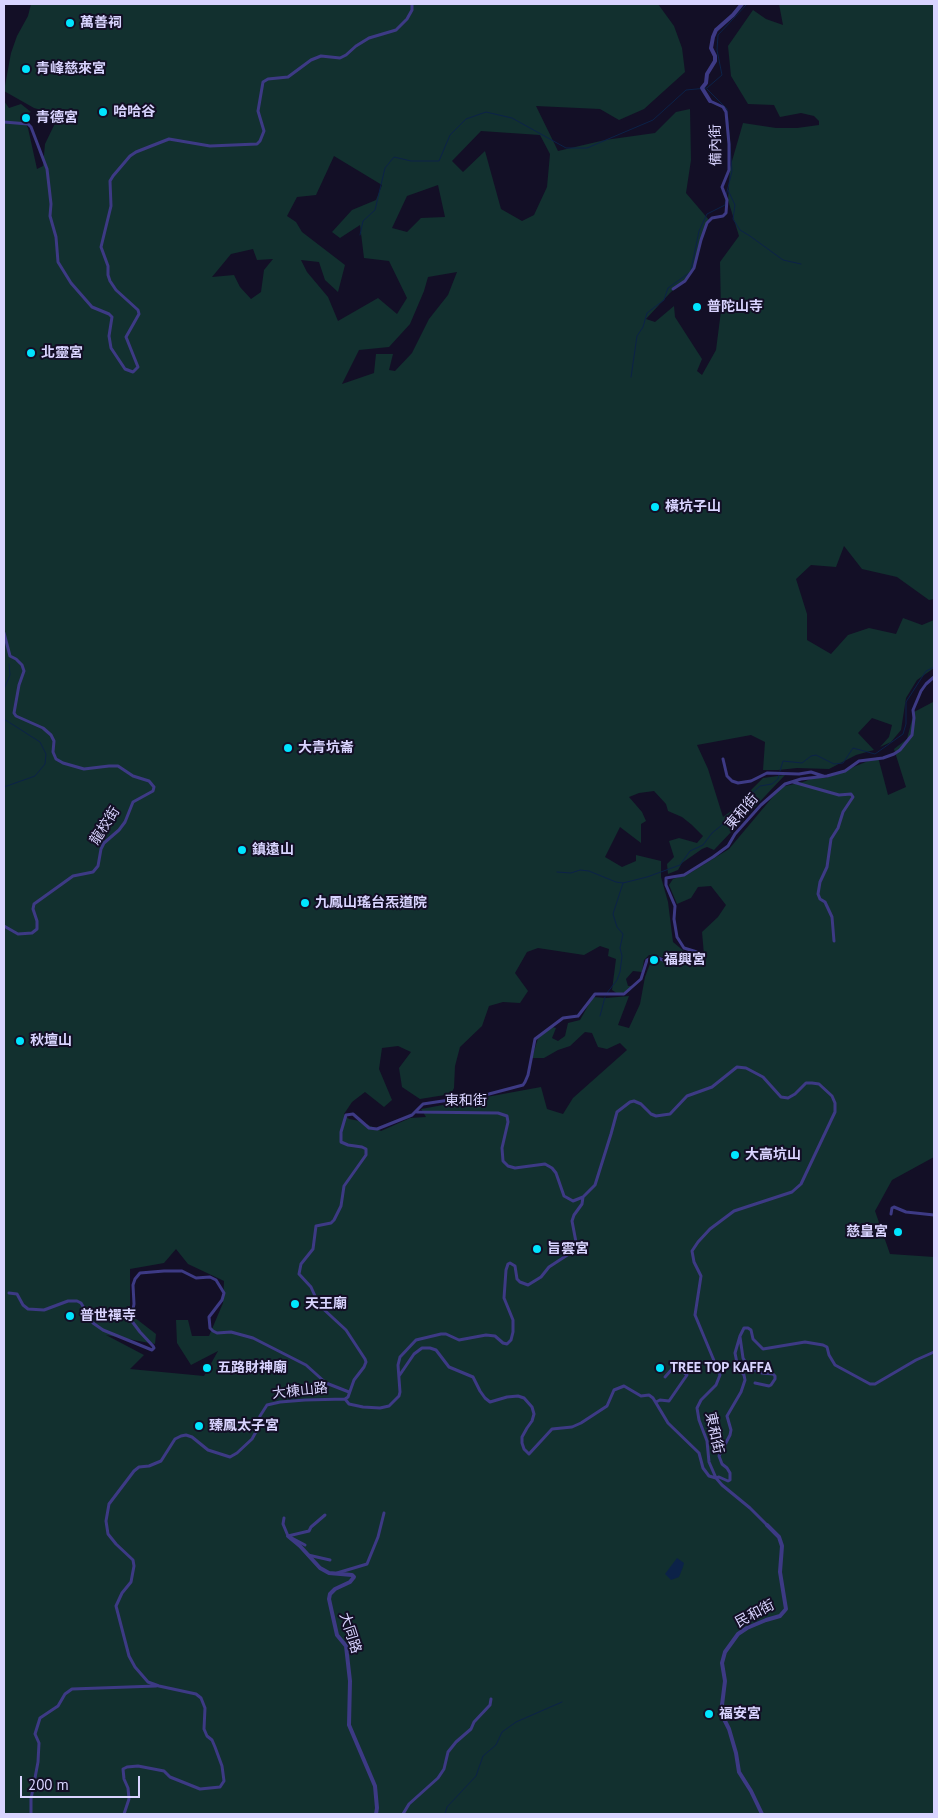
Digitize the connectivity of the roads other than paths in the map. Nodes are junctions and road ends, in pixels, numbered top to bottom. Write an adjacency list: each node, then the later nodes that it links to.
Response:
1 (412, 4): 4 (street)
2 (742, 4): 3 (street, 備內街)
3 (710, 101): 5 (street, 備內街)
4 (4, 122)
5 (673, 289)
6 (4, 633): 11 (street, 龍校街)
7 (934, 677): 9 (street, 東和街)
8 (723, 759): 9 (street)
9 (825, 776): 10 (street, 東和街)
10 (790, 782): 12 (street); 13 (street, 東和街)
11 (4, 926)
12 (834, 941)
13 (417, 1112): 14 (street, 東和街); 23 (street)
14 (583, 1197): 20 (street); 26 (street, 東和街)
15 (891, 1214): 16 (street)
16 (934, 1216)
17 (9, 1293): 23 (street)
18 (740, 1336): 19 (street); 22 (street); 26 (street)
19 (934, 1352)
20 (399, 1376): 24 (street); 25 (street)
21 (665, 1377): 25 (street)
22 (755, 1383)
23 (349, 1392): 24 (street)
24 (345, 1399): 36 (street, 大棟山路)
25 (656, 1402): 26 (street, 民和街)
26 (716, 1478): 30 (street, 民和街)
27 (384, 1513): 35 (street)
28 (325, 1515): 31 (street)
29 (284, 1518): 31 (street)
30 (767, 1525): 42 (street, 民和街)
31 (288, 1536): 32 (street); 33 (street, 大同路)
32 (305, 1545)
33 (307, 1555): 34 (street); 35 (street, 大同路)
34 (330, 1560)
35 (334, 1574): 40 (street, 大同路)
36 (159, 1686): 38 (street); 39 (street, 大棟山路)
37 (492, 1699): 41 (street)
38 (30, 1814)
39 (124, 1814)
40 (376, 1814)
41 (403, 1814)
42 (762, 1814)

